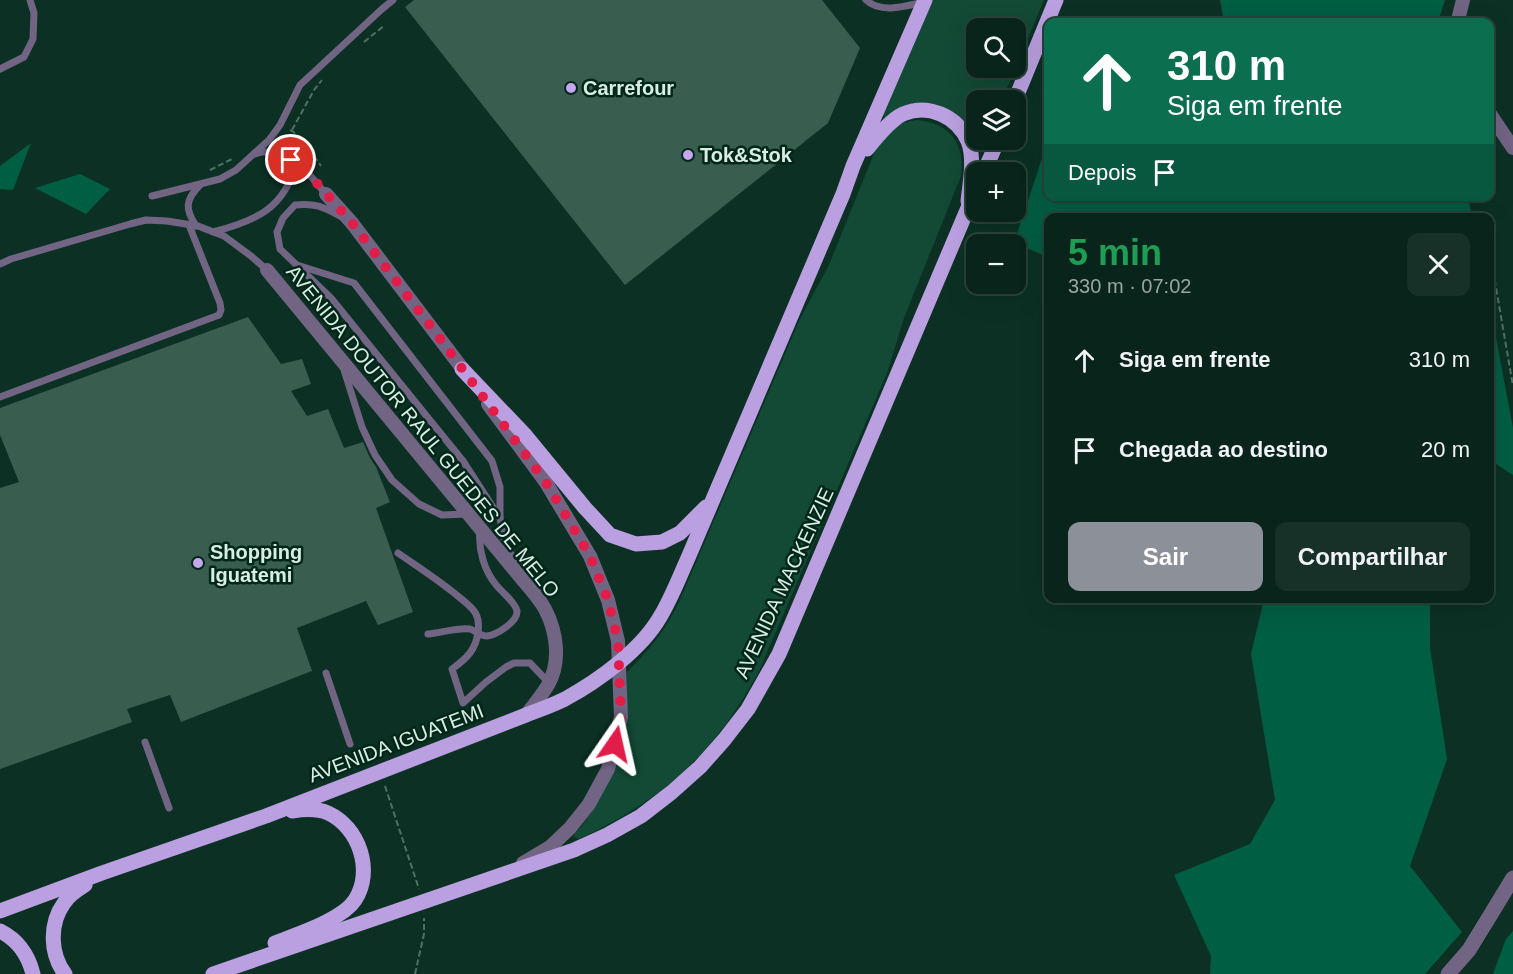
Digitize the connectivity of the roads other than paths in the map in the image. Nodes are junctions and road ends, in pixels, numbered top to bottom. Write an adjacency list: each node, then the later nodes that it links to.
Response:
1 (30, 0): 10 (lane)
2 (393, 0): 14 (lane)
3 (866, 0): 6 (lane)
4 (1056, 0): 7 (main road)
5 (1463, 0): 8 (street)
6 (925, 1): 17 (main road)
7 (1049, 18)
8 (1458, 18)
9 (1044, 29): 11 (main road)
10 (0, 69)
11 (1019, 90)
12 (1494, 120): 13 (street)
13 (1513, 148)
14 (253, 154): 16 (lane); 18 (lane)
15 (971, 162): 17 (main road)
16 (296, 163): 19 (lane); 24 (lane)
17 (853, 166): 31 (main road)
18 (200, 185): 20 (lane); 23 (lane)
19 (326, 194): 22 (street)
20 (152, 196)
21 (966, 215): 47 (main road, AVENIDA MACKENZIE)
22 (352, 223): 26 (lane); 29 (street)
23 (193, 225): 24 (lane); 25 (lane); 30 (lane)
24 (213, 232): 27 (lane)
25 (0, 264)
26 (294, 264): 33 (lane); 33 (lane)
27 (267, 270): 28 (street, AVENIDA DOUTOR RAUL GUEDES DE MELO)
28 (341, 359): 32 (street, AVENIDA DOUTOR RAUL GUEDES DE MELO); 32 (lane)
29 (462, 369): 31 (main road); 47 (street)
30 (0, 397)
31 (714, 499): 41 (main road, AVENIDA IGUATEMI)
32 (468, 514): 34 (street, AVENIDA DOUTOR RAUL GUEDES DE MELO)
33 (500, 518): 36 (lane)
34 (480, 528): 36 (street, AVENIDA DOUTOR RAUL GUEDES DE MELO); 37 (lane)
35 (398, 553): 37 (lane)
36 (522, 579): 40 (street, AVENIDA DOUTOR RAUL GUEDES DE MELO)
37 (478, 633): 38 (lane); 40 (lane)
38 (428, 634)
39 (326, 673): 43 (lane)
40 (549, 683): 41 (street, AVENIDA DOUTOR RAUL GUEDES DE MELO)
41 (526, 715): 45 (main road, AVENIDA IGUATEMI)
42 (145, 742): 44 (lane)
43 (351, 744)
44 (170, 808)
45 (266, 816): 46 (main road, AVENIDA IGUATEMI); 51 (main road)
46 (102, 873): 49 (main road, AVENIDA IGUATEMI); 53 (main road)
47 (497, 876): 51 (main road)
48 (1513, 878): 55 (street)
49 (0, 911)
50 (0, 931): 52 (main road)
51 (248, 962): 54 (main road)
52 (33, 974)
53 (65, 974)
54 (213, 974)
55 (1448, 974)

